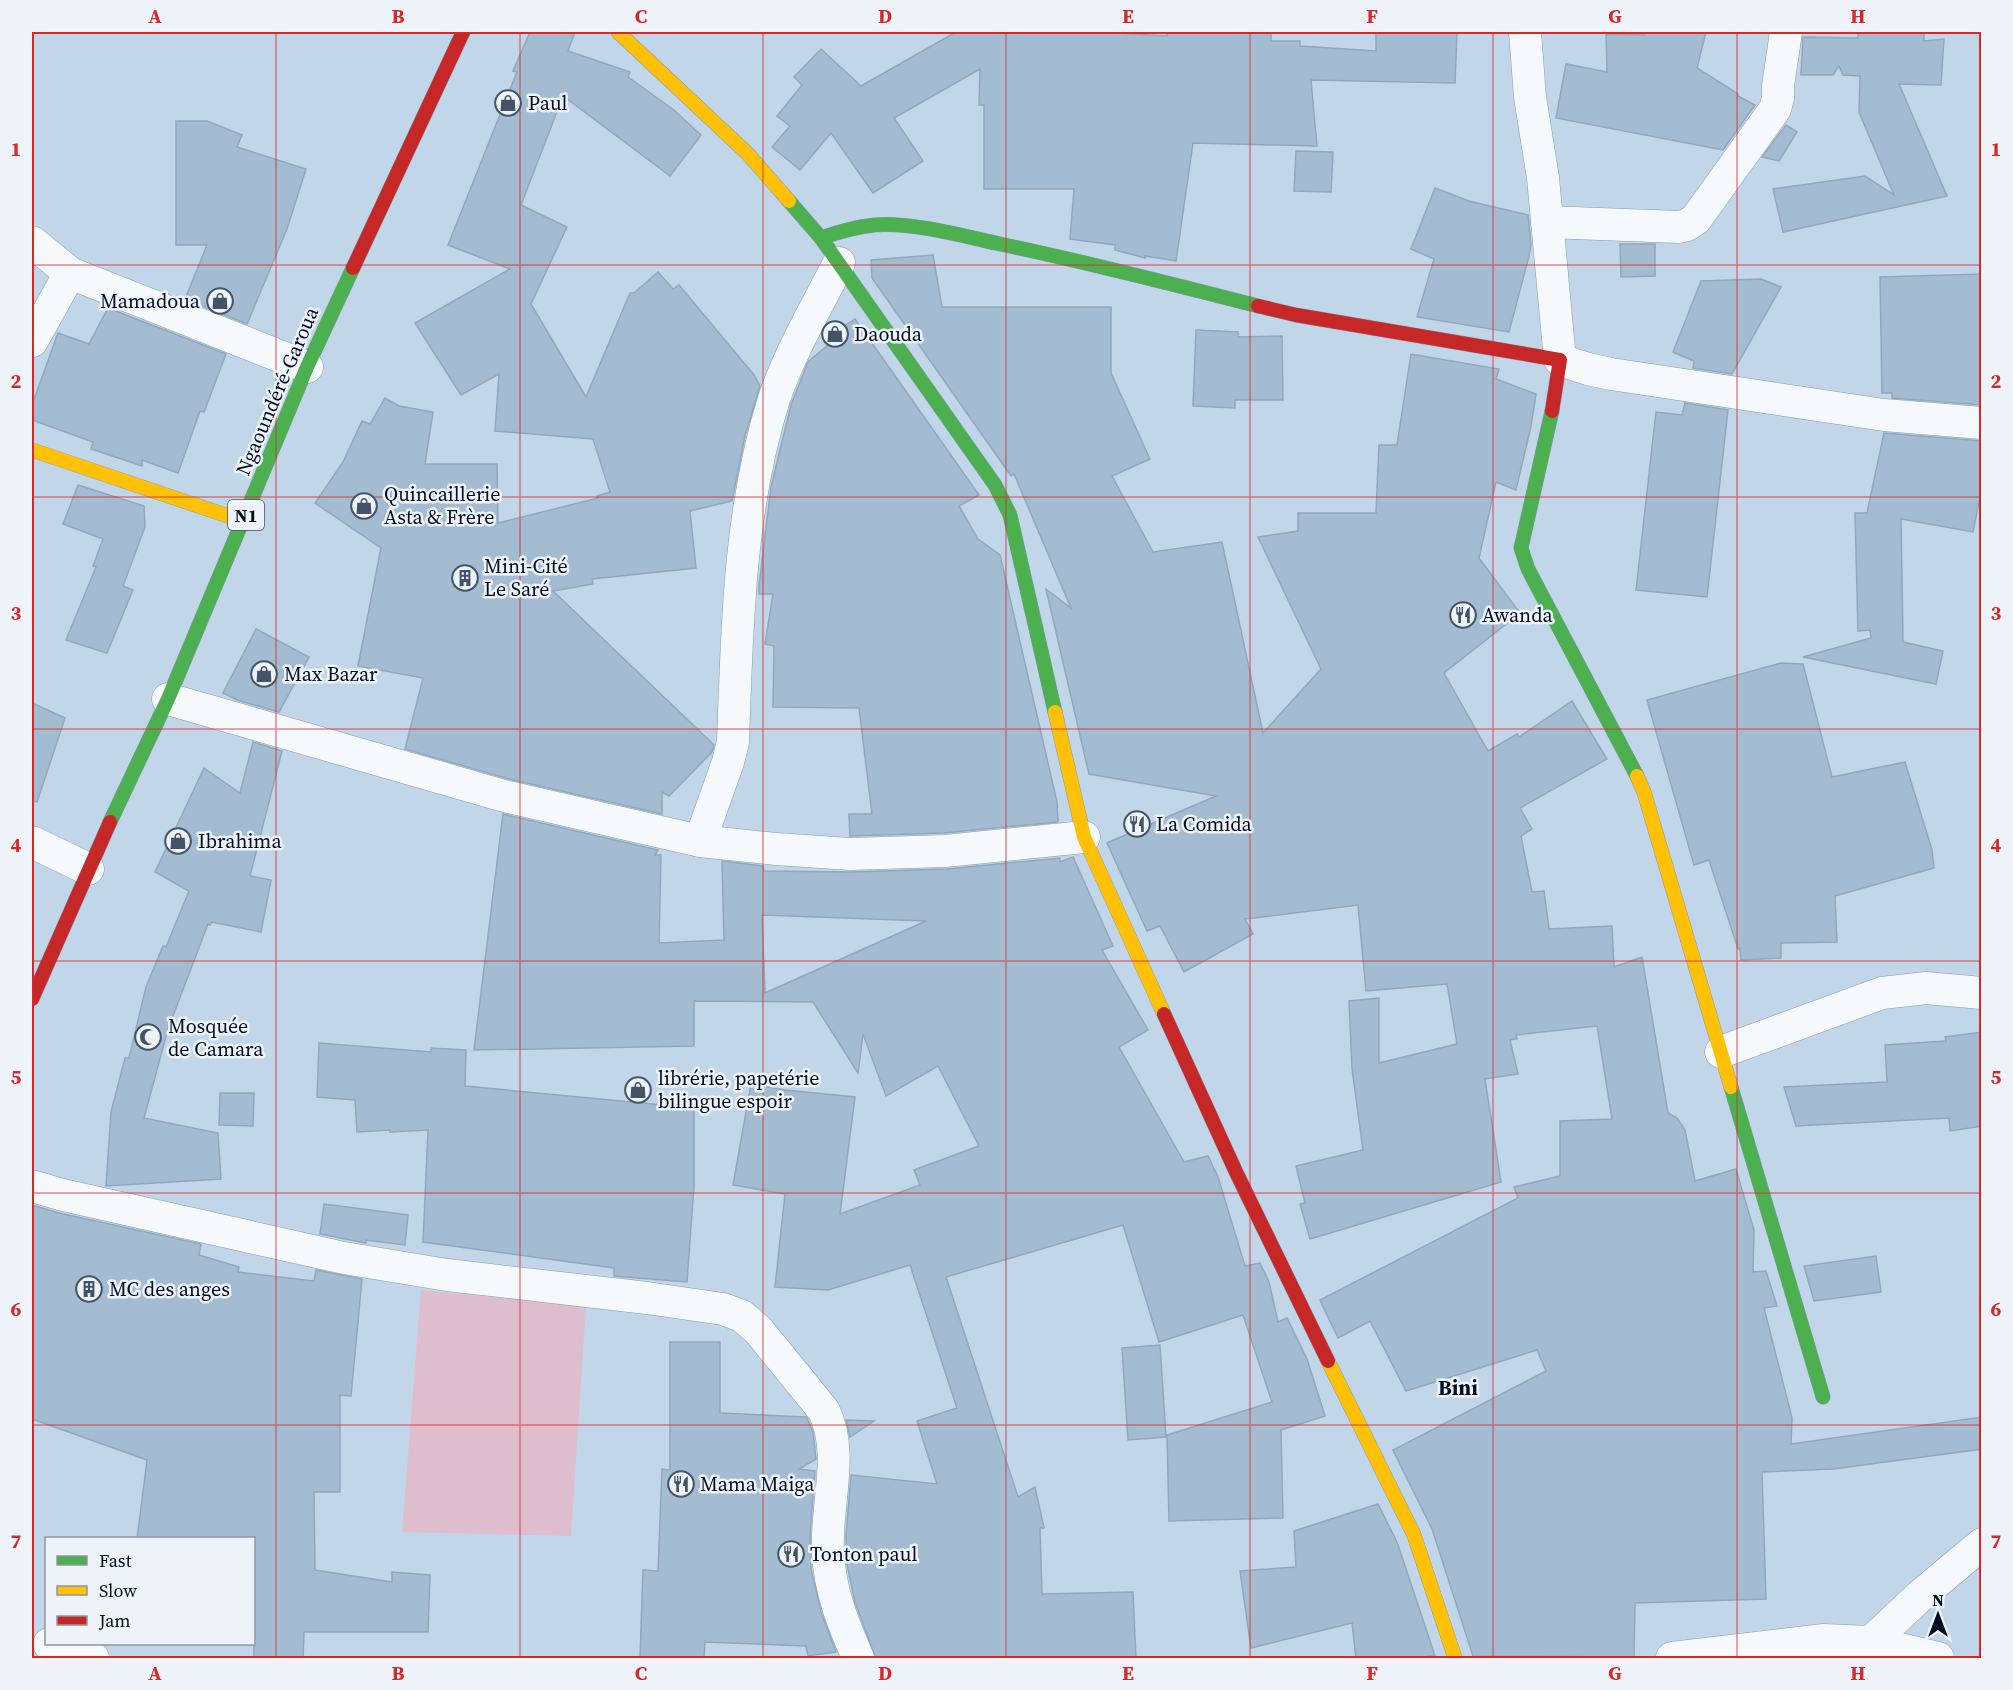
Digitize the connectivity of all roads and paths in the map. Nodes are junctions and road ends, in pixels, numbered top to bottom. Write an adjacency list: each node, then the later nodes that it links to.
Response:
1 (463, 32): 12 (main road, Ngaoundéré-Garoua / N1)
2 (618, 32): 6 (main road)
3 (1525, 32): 5 (street)
4 (1786, 32): 5 (street)
5 (1547, 222): 11 (street)
6 (820, 238): 8 (main road); 11 (main road)
7 (32, 242): 9 (street)
8 (839, 263): 17 (main road); 18 (street)
9 (70, 273): 10 (street); 12 (street)
10 (32, 341)
11 (1560, 360): 13 (street); 23 (main road)
12 (307, 367): 15 (main road, Ngaoundéré-Garoua / N1)
13 (1982, 423)
14 (32, 450): 15 (main road)
15 (243, 521): 16 (main road, Ngaoundéré-Garoua / N1)
16 (168, 699): 18 (street); 20 (main road, Ngaoundéré-Garoua / N1)
17 (1084, 837): 18 (street); 31 (main road)
18 (699, 840)
19 (32, 842): 20 (street)
20 (88, 868): 22 (main road, Ngaoundéré-Garoua / N1)
21 (1982, 993): 23 (street)
22 (32, 999)
23 (1721, 1052): 25 (main road)
24 (32, 1185): 30 (street)
25 (1823, 1397)
26 (1982, 1544): 28 (street)
27 (54, 1645): 29 (street)
28 (1870, 1650): 32 (street); 33 (street)
29 (93, 1659)
30 (858, 1659)
31 (1455, 1659)
32 (1672, 1659)
33 (1938, 1659)

